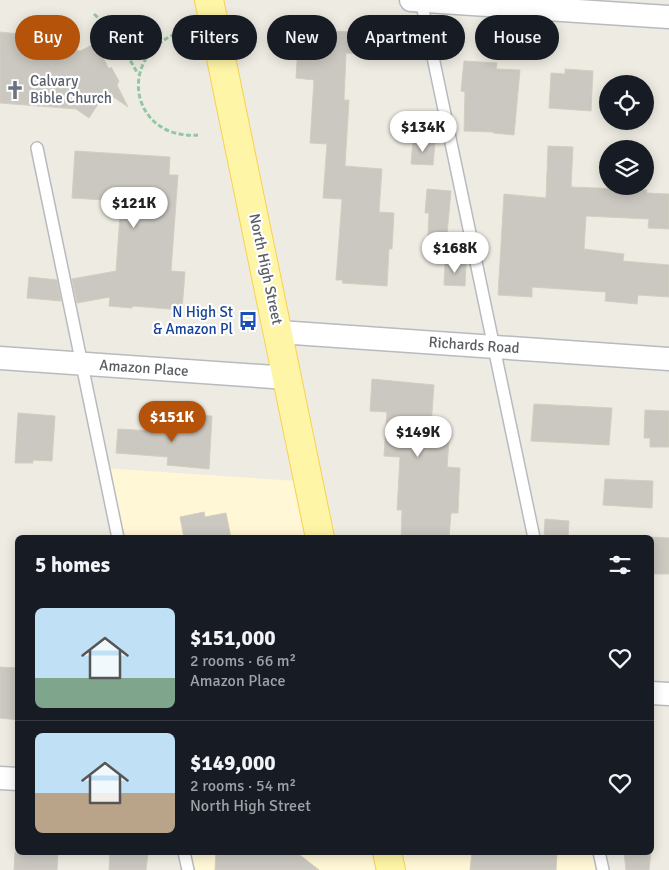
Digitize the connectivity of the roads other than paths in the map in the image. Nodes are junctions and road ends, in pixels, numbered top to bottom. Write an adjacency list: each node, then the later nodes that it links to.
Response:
1 (209, 0): 5 (main road, North High Street)
2 (418, 0): 3 (street); 6 (lane)
3 (669, 17)
4 (37, 148): 9 (lane)
5 (279, 332): 6 (street, Richards Road); 10 (main road, North High Street)
6 (494, 346): 8 (street, Richards Road); 13 (lane)
7 (0, 358): 9 (street, Amazon Place)
8 (669, 358)
9 (82, 364): 10 (street, Amazon Place); 11 (lane)
10 (288, 378): 12 (main road, North High Street)
11 (117, 535)
12 (319, 535)
13 (533, 535)
14 (654, 692): 15 (street)
15 (669, 694)
16 (0, 778): 17 (street)
17 (15, 779)
18 (185, 855): 21 (lane)
19 (388, 855): 22 (main road)
20 (600, 855): 23 (lane)
21 (188, 870)
22 (391, 870)
23 (603, 870)

